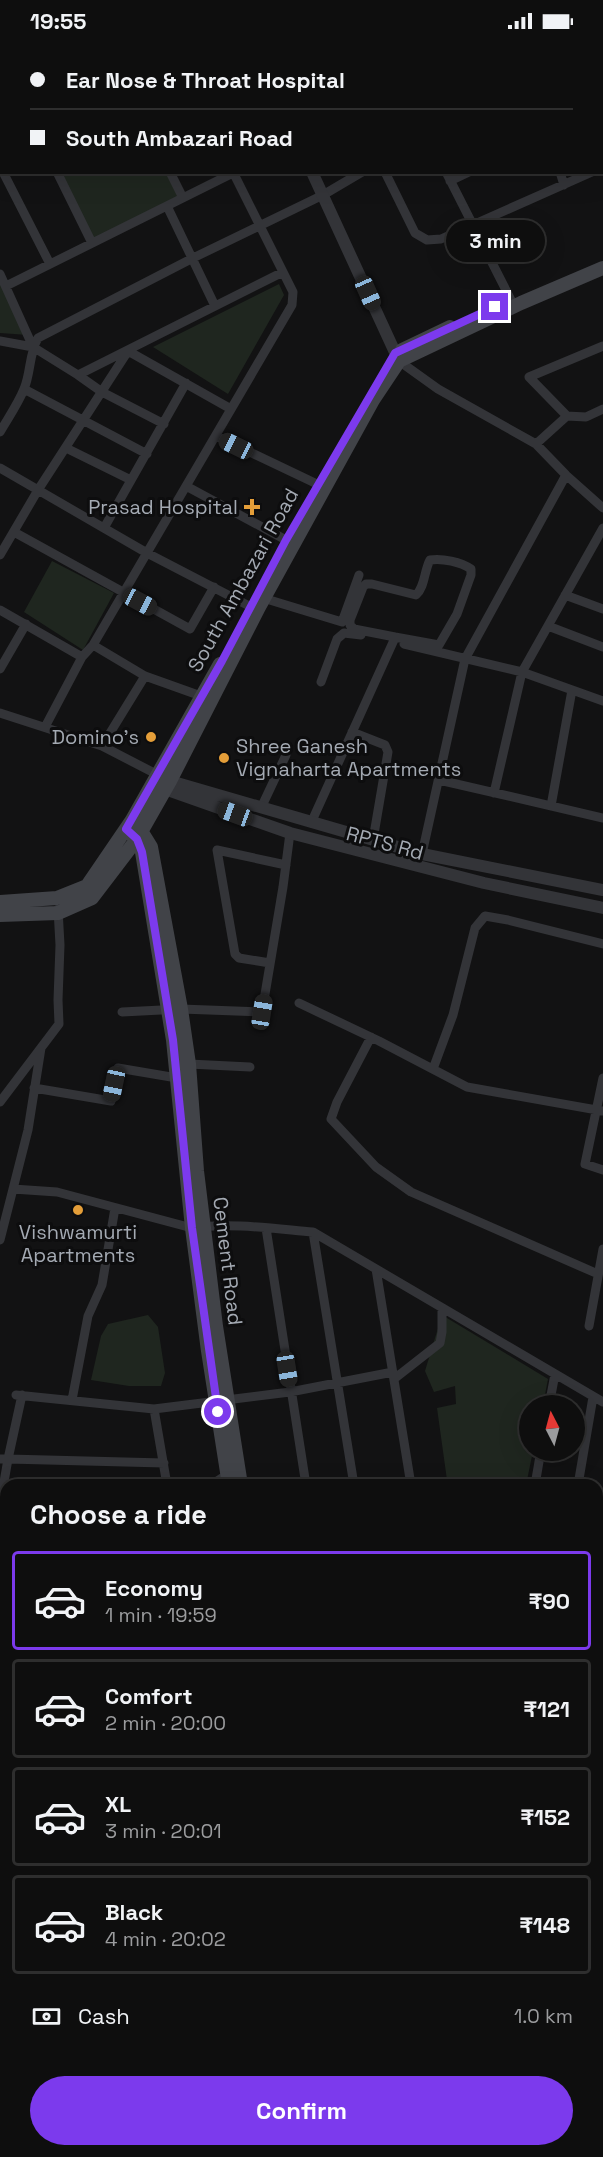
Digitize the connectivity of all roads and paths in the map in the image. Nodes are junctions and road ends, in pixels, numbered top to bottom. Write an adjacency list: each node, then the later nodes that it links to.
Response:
1 (5, 174): 21 (street)
2 (58, 174): 18 (street)
3 (171, 174): 14 (street)
4 (231, 174): 14 (street)
5 (234, 174): 17 (street)
6 (313, 174): 13 (street)
7 (359, 174): 13 (street)
8 (386, 174): 16 (street)
9 (561, 174): 12 (street)
10 (588, 174): 12 (street)
11 (448, 177): 16 (street)
12 (564, 185): 16 (street)
13 (323, 195): 17 (street); 32 (street)
14 (183, 198): 15 (street)
15 (167, 206): 18 (street); 19 (street)
16 (472, 224): 26 (street)
17 (260, 225): 19 (street); 23 (street)
18 (93, 243): 21 (street)
19 (193, 258): 27 (street); 30 (street)
20 (603, 260): 26 (main road)
21 (50, 264): 25 (street)
22 (603, 268): 32 (main road)
23 (283, 272): 27 (street); 37 (street)
24 (0, 273): 25 (street)
25 (6, 286): 30 (street)
26 (511, 300): 32 (main road)
27 (216, 306): 31 (street)
28 (0, 341): 30 (street)
29 (603, 346): 39 (street)
30 (33, 347): 33 (street); 35 (street)
31 (128, 351): 33 (street); 34 (street); 36 (street)
32 (397, 357): 44 (street); 50 (main road, South Ambazari Road); 64 (main road, South Ambazari Road)
33 (78, 375): 36 (street)
34 (186, 383): 37 (street); 41 (street)
35 (24, 389): 40 (street); 42 (street)
36 (102, 392): 40 (street); 41 (street)
37 (231, 409): 43 (street)
38 (603, 410): 39 (street)
39 (567, 416): 44 (street)
40 (83, 422): 45 (street); 46 (street)
41 (164, 424): 46 (street)
42 (0, 432)
43 (216, 436): 50 (street); 51 (street)
44 (536, 444): 48 (street)
45 (66, 448): 49 (street); 52 (street)
46 (147, 454): 49 (street)
47 (0, 468): 52 (street)
48 (566, 475): 53 (street); 74 (street)
49 (131, 480): 54 (street)
50 (317, 484): 57 (main road, South Ambazari Road)
51 (186, 486): 57 (street); 58 (street)
52 (38, 490): 54 (street); 56 (street)
53 (603, 508)
54 (104, 528): 58 (street)
55 (603, 528): 63 (street)
56 (14, 532): 59 (street); 62 (street)
57 (286, 540): 64 (main road, South Ambazari Road)
58 (147, 553): 61 (street); 62 (street)
59 (0, 555)
60 (359, 575): 64 (street)
61 (214, 588): 62 (street); 64 (street)
62 (123, 593): 70 (street)
63 (565, 595): 65 (street); 68 (street)
64 (257, 605): 80 (main road, South Ambazari Road); 88 (main road, South Ambazari Road)
65 (603, 609)
66 (0, 610): 67 (street)
67 (26, 624): 73 (street); 75 (street)
68 (548, 626): 71 (street); 76 (street)
69 (394, 640): 72 (street); 72 (street); 78 (street); 84 (street); 93 (street)
70 (93, 645): 73 (street); 77 (street)
71 (603, 647)
72 (432, 648): 74 (street)
73 (82, 657): 83 (street)
74 (465, 659): 76 (street); 87 (street)
75 (0, 669)
76 (522, 672): 79 (street); 89 (street)
77 (145, 676): 80 (street); 85 (street)
78 (321, 682)
79 (572, 690): 81 (street); 90 (street)
80 (201, 696): 88 (main road, South Ambazari Road)
81 (603, 701)
82 (0, 713): 83 (street)
83 (45, 727): 85 (street)
84 (352, 732): 93 (street); 96 (street)
85 (102, 746): 88 (street)
86 (286, 755): 91 (street)
87 (439, 780): 89 (street); 97 (street)
88 (164, 782): 91 (street, RPTS Rd); 94 (main road, South Ambazari Road); 95 (street)
89 (494, 793): 90 (street)
90 (551, 806): 92 (street)
91 (261, 808): 93 (street, RPTS Rd)
92 (603, 818)
93 (311, 823): 96 (street, RPTS Rd)
94 (134, 829): 100 (main road); 103 (main road, South Ambazari Road); 108 (main road, Cement Road)
95 (290, 833): 98 (street); 102 (street)
96 (373, 840): 97 (street, RPTS Rd)
97 (423, 854): 99 (street, RPTS Rd)
98 (286, 865): 106 (street); 106 (street)
99 (603, 890)
100 (57, 898): 101 (main road); 103 (street)
101 (0, 902)
102 (603, 908)
103 (58, 913): 104 (main road, South Ambazari Road); 111 (street)
104 (0, 915)
105 (603, 944): 114 (street)
106 (270, 963): 108 (street)
107 (299, 1003): 110 (street)
108 (174, 1009): 109 (street); 112 (main road, Cement Road); 115 (main road, Cement Road)
109 (122, 1012)
110 (371, 1037): 114 (street); 129 (street)
111 (41, 1048): 117 (street); 118 (street)
112 (189, 1064): 113 (street); 123 (main road, Cement Road)
113 (250, 1067)
114 (433, 1069): 119 (street)
115 (177, 1078): 117 (street); 123 (main road, Cement Road)
116 (603, 1078): 119 (street)
117 (34, 1088): 121 (street)
118 (0, 1102)
119 (600, 1111): 120 (street)
120 (603, 1170)
121 (13, 1189): 122 (street); 126 (street)
122 (115, 1208): 123 (street); 138 (street)
123 (198, 1227): 124 (street); 139 (main road, Cement Road)
124 (266, 1228): 125 (street); 135 (street)
125 (313, 1232): 128 (street); 134 (street)
126 (0, 1240)
127 (603, 1249): 129 (street)
128 (376, 1269): 130 (street); 133 (street)
129 (598, 1274): 131 (street)
130 (442, 1308): 132 (street); 133 (street)
131 (589, 1326)
132 (555, 1374): 136 (street); 137 (street)
133 (393, 1375): 134 (street); 151 (street)
134 (338, 1382): 135 (street); 150 (street)
135 (290, 1392): 139 (street); 149 (street)
136 (551, 1395)
137 (593, 1396): 140 (street); 153 (street)
138 (72, 1400): 141 (street); 142 (street)
139 (222, 1401): 141 (street); 147 (main road, Cement Road); 148 (main road, Cement Road)
140 (603, 1402)
141 (154, 1409): 144 (street)
142 (4, 1459): 144 (street); 145 (street)
143 (539, 1461): 152 (street)
144 (164, 1463): 146 (street)
145 (2, 1479)
146 (166, 1479)
147 (229, 1479)
148 (240, 1479)
149 (305, 1479)
150 (353, 1479)
151 (410, 1479)
152 (536, 1479)
153 (579, 1479)

